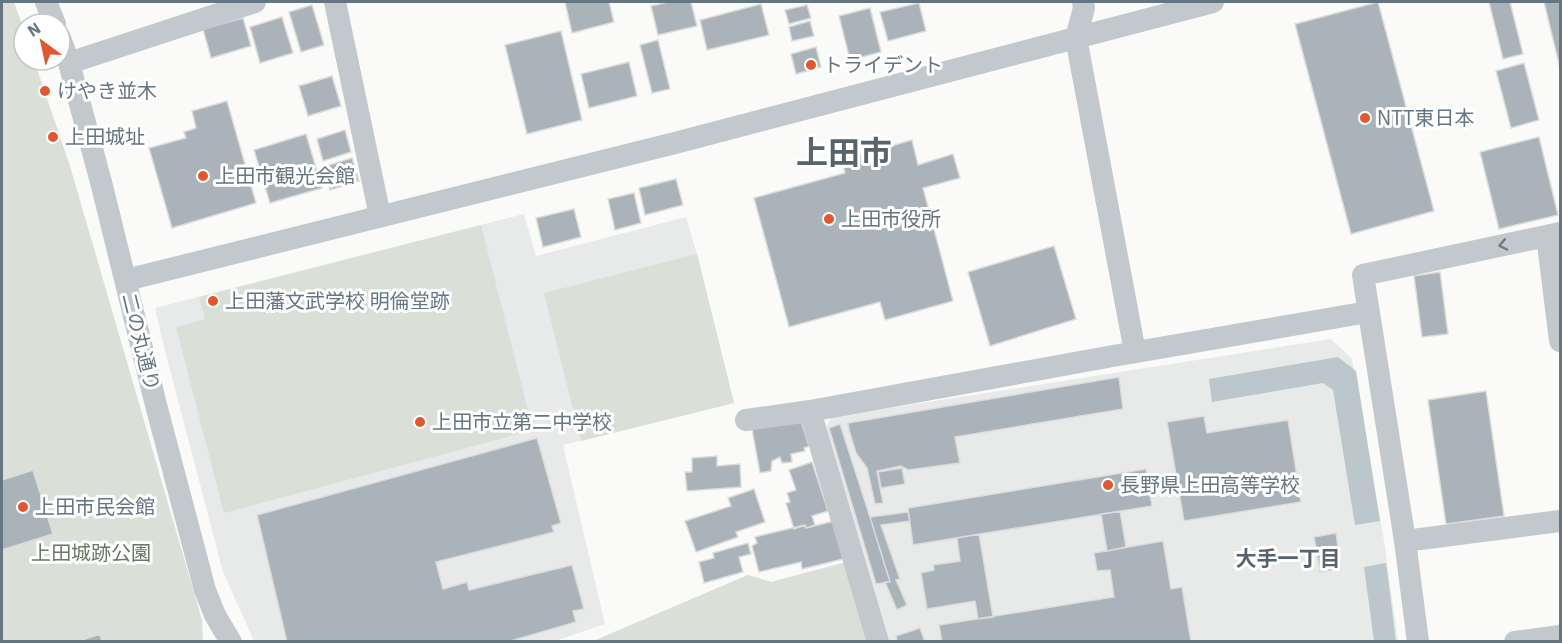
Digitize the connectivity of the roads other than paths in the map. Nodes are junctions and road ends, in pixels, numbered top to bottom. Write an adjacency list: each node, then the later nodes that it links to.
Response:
1 (255, 2): 6 (street)
2 (335, 2): 8 (street)
3 (1083, 2): 5 (street)
4 (1213, 2): 5 (street)
5 (1076, 38): 8 (street); 13 (street)
6 (72, 62)
7 (71, 72): 10 (street, 二の丸通り)
8 (380, 216): 10 (street)
9 (1554, 234): 11 (street, one-way to 11); 12 (street)
10 (126, 280): 19 (street, 二の丸通り)
11 (1368, 312): 13 (street); 17 (street)
12 (1560, 341)
13 (1135, 352): 14 (street)
14 (810, 411): 15 (street); 20 (street)
15 (746, 420)
16 (1560, 521): 17 (street)
17 (1405, 541): 21 (street)
18 (1560, 636): 22 (street)
19 (231, 642)
20 (878, 642)
21 (1418, 642)
22 (1515, 642)

